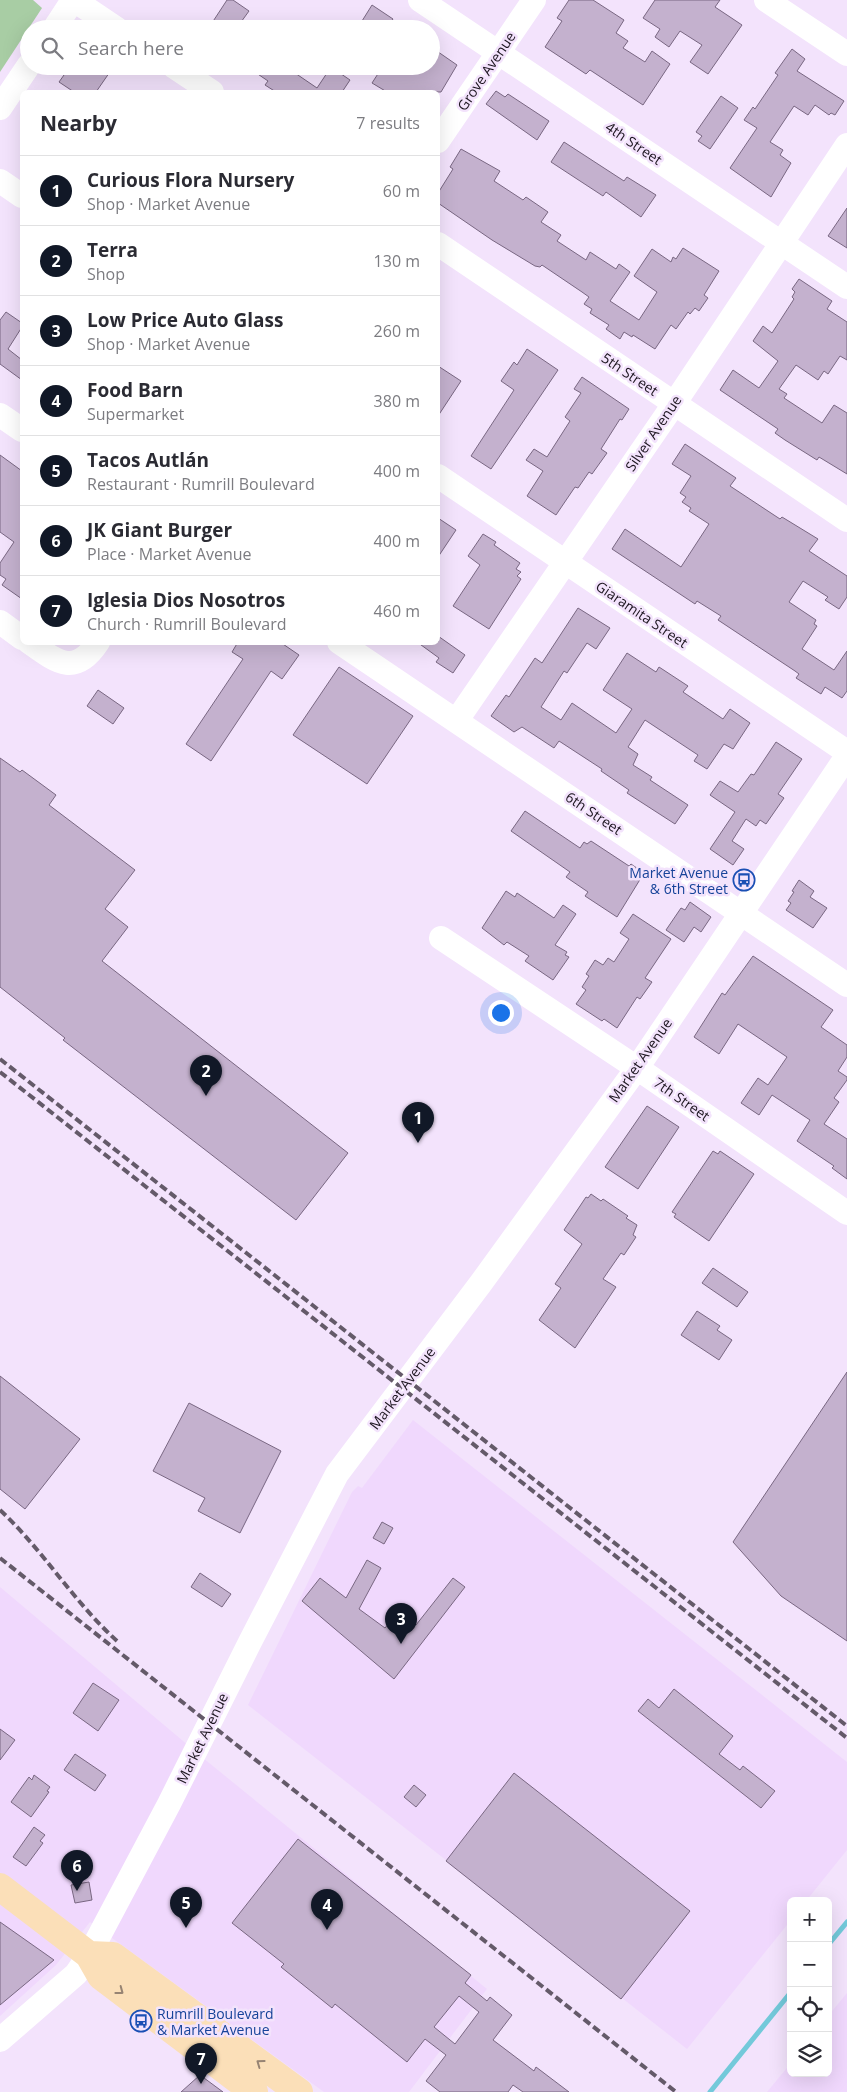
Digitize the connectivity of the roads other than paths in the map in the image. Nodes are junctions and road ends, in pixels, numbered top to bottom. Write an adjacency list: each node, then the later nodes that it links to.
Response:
1 (74, 0): 5 (street); 6 (street)
2 (420, 0): 7 (street, 4th Street)
3 (534, 0): 7 (street, Grove Avenue)
4 (766, 0): 8 (street)
5 (60, 20)
6 (104, 20)
7 (498, 53): 13 (street, Grove Avenue); 17 (street, 4th Street)
8 (847, 54)
9 (22, 75): 12 (street)
10 (186, 75): 11 (street)
11 (209, 90)
12 (0, 108)
13 (440, 139)
14 (847, 145): 17 (street, Silver Avenue)
15 (0, 181): 16 (street)
16 (20, 195)
17 (781, 243): 19 (street, 4th Street); 20 (street, Silver Avenue)
18 (440, 245): 20 (street, 5th Street)
19 (847, 287)
20 (674, 404): 24 (street, 5th Street); 25 (street, Silver Avenue)
21 (0, 415): 22 (street)
22 (20, 429)
23 (440, 477): 25 (street, Giaramita Street)
24 (847, 520)
25 (565, 562): 31 (street, Silver Avenue); 32 (street, Giaramita Street)
26 (0, 622): 27 (street)
27 (20, 637)
28 (33, 645): 29 (street)
29 (96, 645)
30 (344, 645): 31 (street, 6th Street)
31 (457, 720): 34 (street, 6th Street)
32 (847, 752)
33 (847, 756): 34 (street, Market Avenue)
34 (741, 913): 36 (street, 6th Street); 37 (street, Market Avenue)
35 (441, 938): 37 (street, 7th Street)
36 (847, 985)
37 (637, 1068): 38 (street, 7th Street); 40 (street, Market Avenue)
38 (847, 1213)
39 (0, 1886): 40 (main road)
40 (89, 1954): 41 (street, Market Avenue); 42 (main road, one-way to 42); 43 (main road, one-way to 40)
41 (0, 2040)
42 (254, 2092)
43 (299, 2092)

